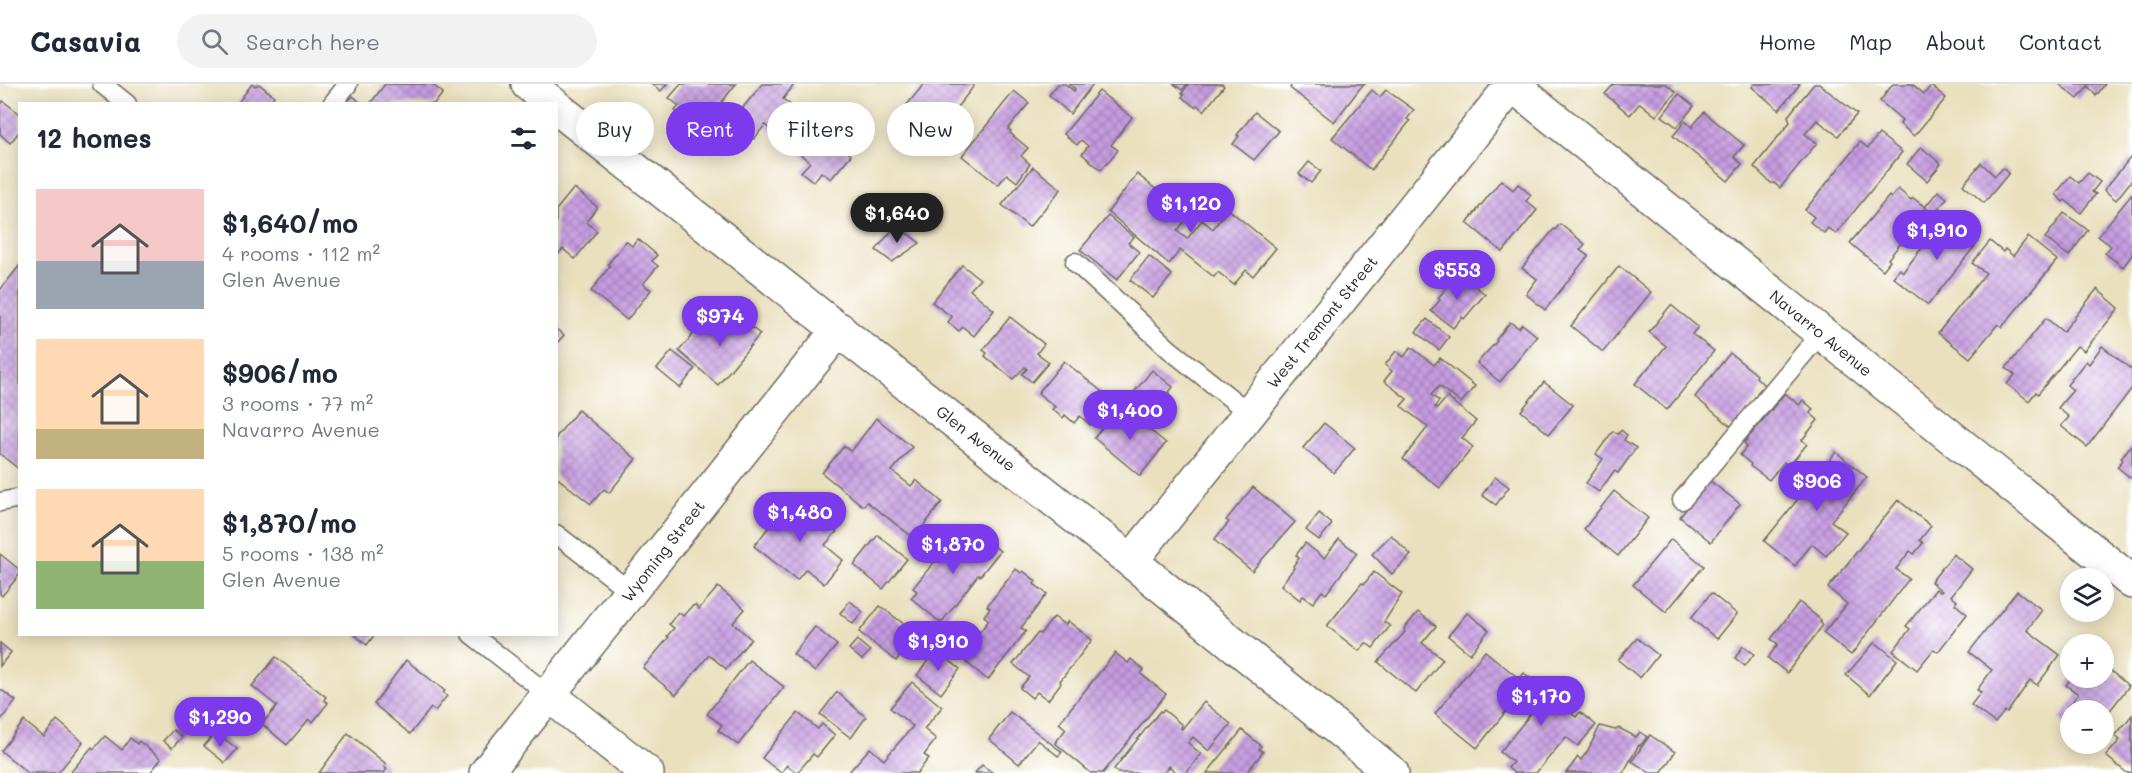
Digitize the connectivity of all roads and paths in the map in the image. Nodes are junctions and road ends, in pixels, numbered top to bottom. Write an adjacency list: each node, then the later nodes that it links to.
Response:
1 (102, 84): 5 (lane)
2 (348, 84): 6 (lane)
3 (528, 84): 7 (street)
4 (1512, 84): 11 (street, Navarro Avenue); 12 (street, West Tremont Street)
5 (124, 102)
6 (334, 102)
7 (550, 102)
8 (558, 108): 10 (street, Glen Avenue)
9 (1075, 262): 12 (lane)
10 (839, 329): 17 (street, Glen Avenue); 19 (street, Wyoming Street)
11 (1821, 333): 14 (lane); 18 (street, Navarro Avenue)
12 (1249, 413): 17 (street, West Tremont Street)
13 (18, 498): 15 (lane)
14 (1682, 500)
15 (0, 502)
16 (558, 536): 19 (lane)
17 (1131, 561): 24 (street, Glen Avenue)
18 (2132, 582)
19 (631, 592): 21 (street, Wyoming Street)
20 (474, 636): 21 (lane)
21 (549, 695): 22 (street, Wyoming Street); 23 (street)
22 (486, 773)
23 (647, 773)
24 (1392, 773)

